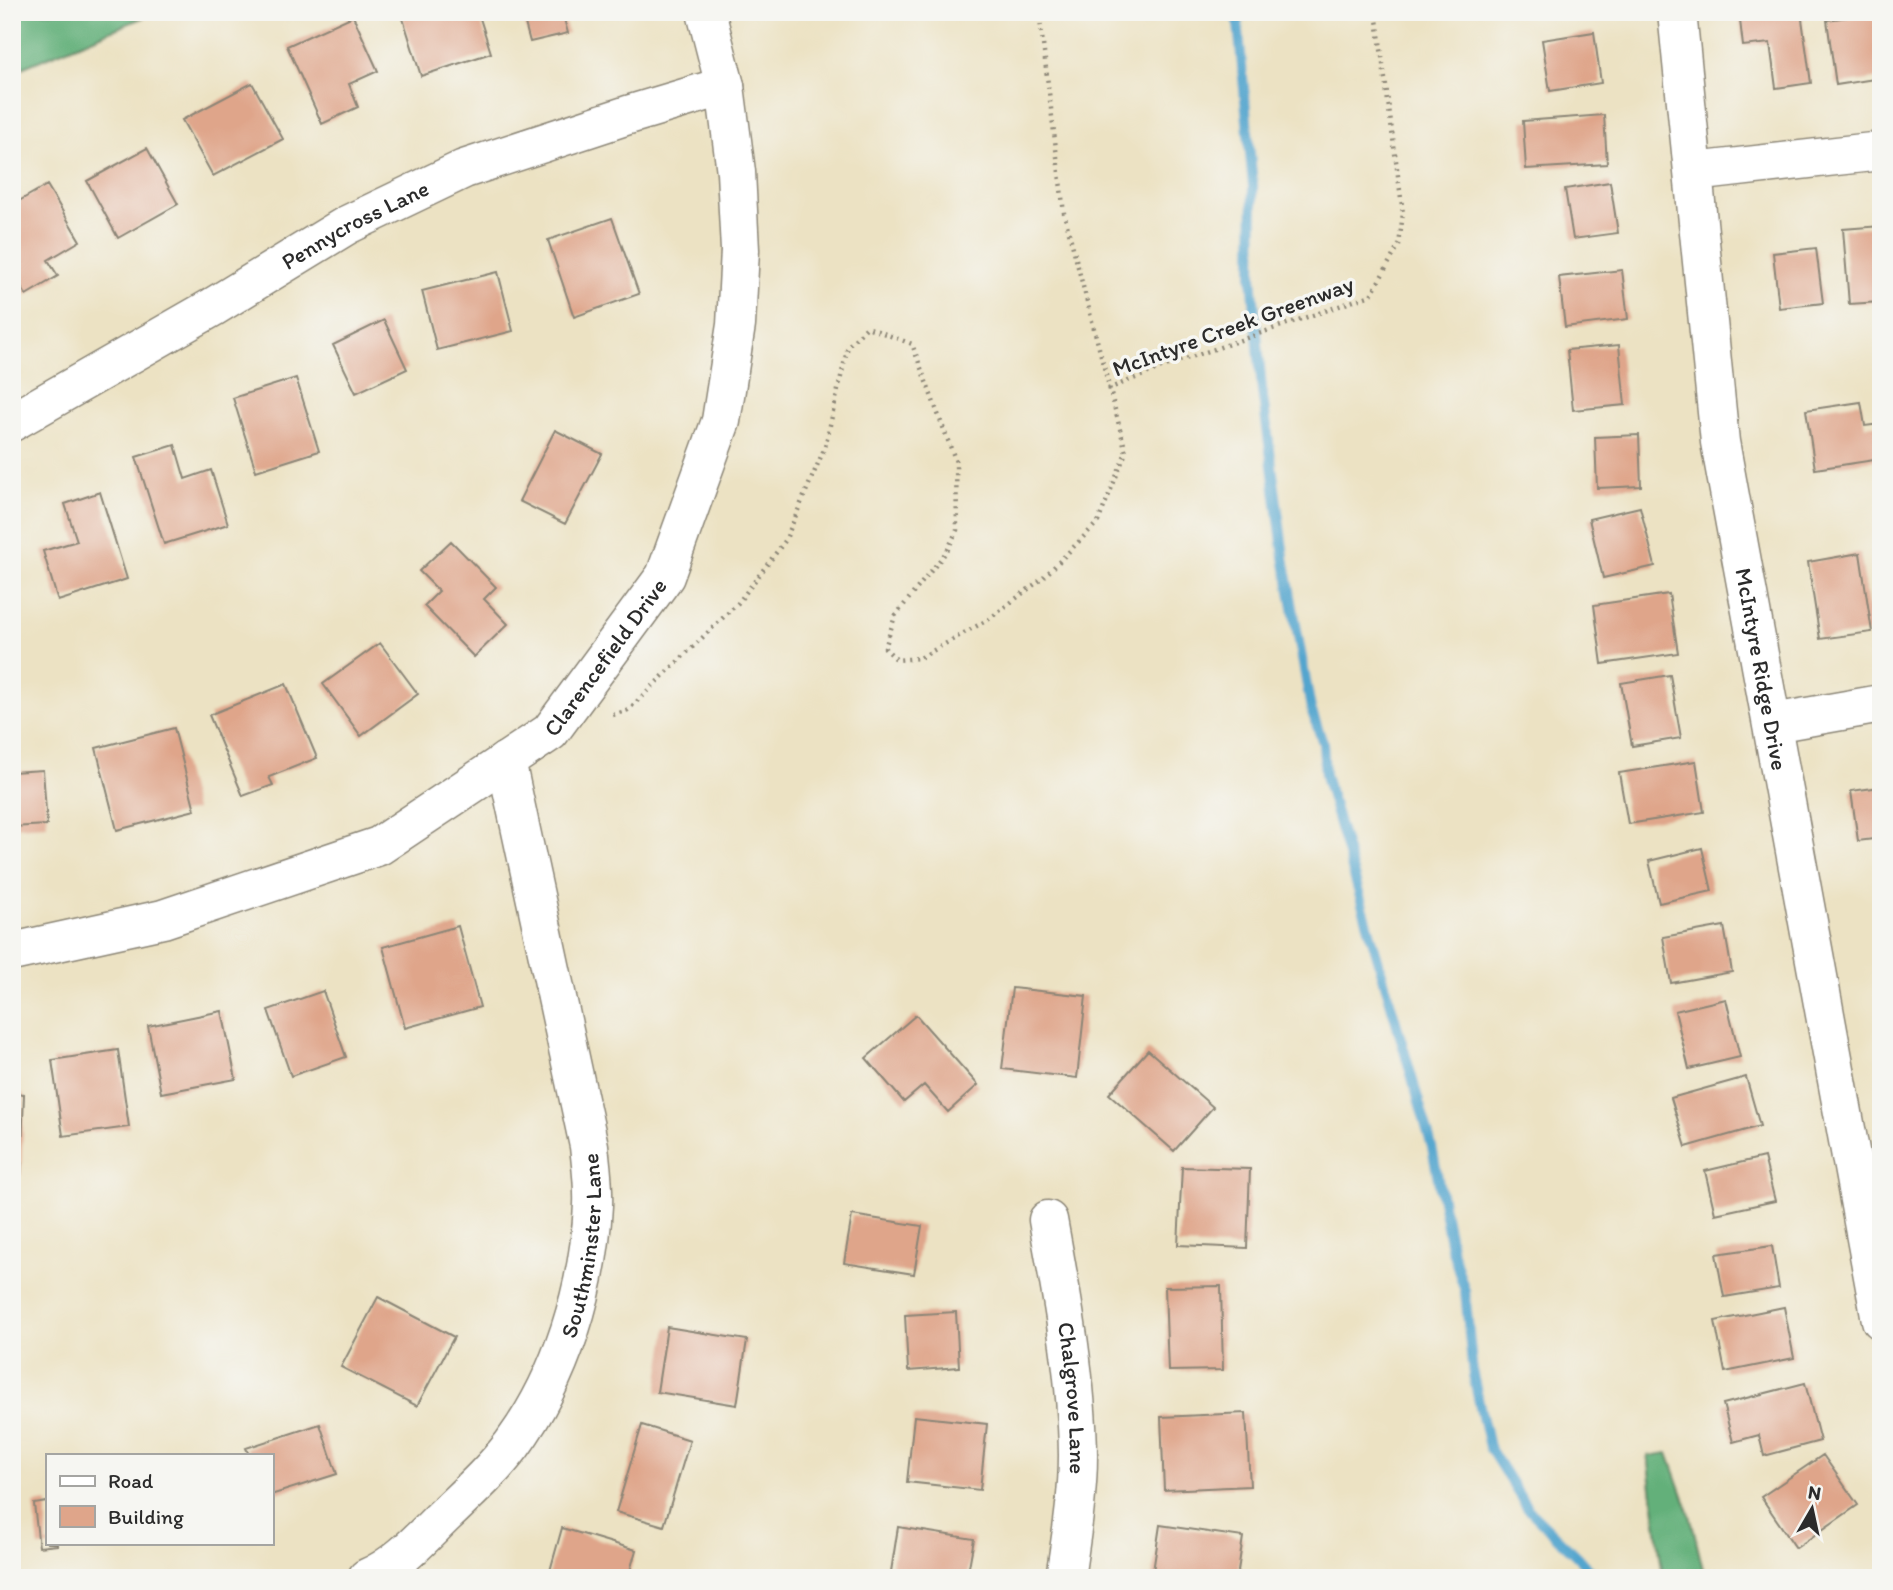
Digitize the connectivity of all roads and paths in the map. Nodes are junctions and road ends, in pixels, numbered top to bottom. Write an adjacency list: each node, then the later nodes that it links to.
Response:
1 (706, 12): 5 (street, Clarencefield Drive)
2 (1039, 12): 8 (path, McIntyre Creek Greenway)
3 (1376, 12): 8 (path, McIntyre Creek Greenway)
4 (1677, 12): 7 (street, McIntyre Ridge Drive)
5 (725, 86): 9 (street, Pennycross Lane); 12 (street, Clarencefield Drive)
6 (1881, 151): 7 (street)
7 (1694, 173): 11 (street, McIntyre Ridge Drive)
8 (1108, 390): 12 (path, McIntyre Creek Greenway)
9 (12, 422)
10 (1881, 704): 11 (street)
11 (1773, 723): 16 (street, McIntyre Ridge Drive)
12 (550, 732): 13 (street, Clarencefield Drive)
13 (506, 761): 14 (street, Clarencefield Drive); 18 (street, Southminster Lane)
14 (12, 952)
15 (1048, 1220): 19 (street, Chalgrove Lane)
16 (1874, 1237): 17 (street, McIntyre Ridge Drive)
17 (1881, 1320)
18 (371, 1577)
19 (1065, 1578)

